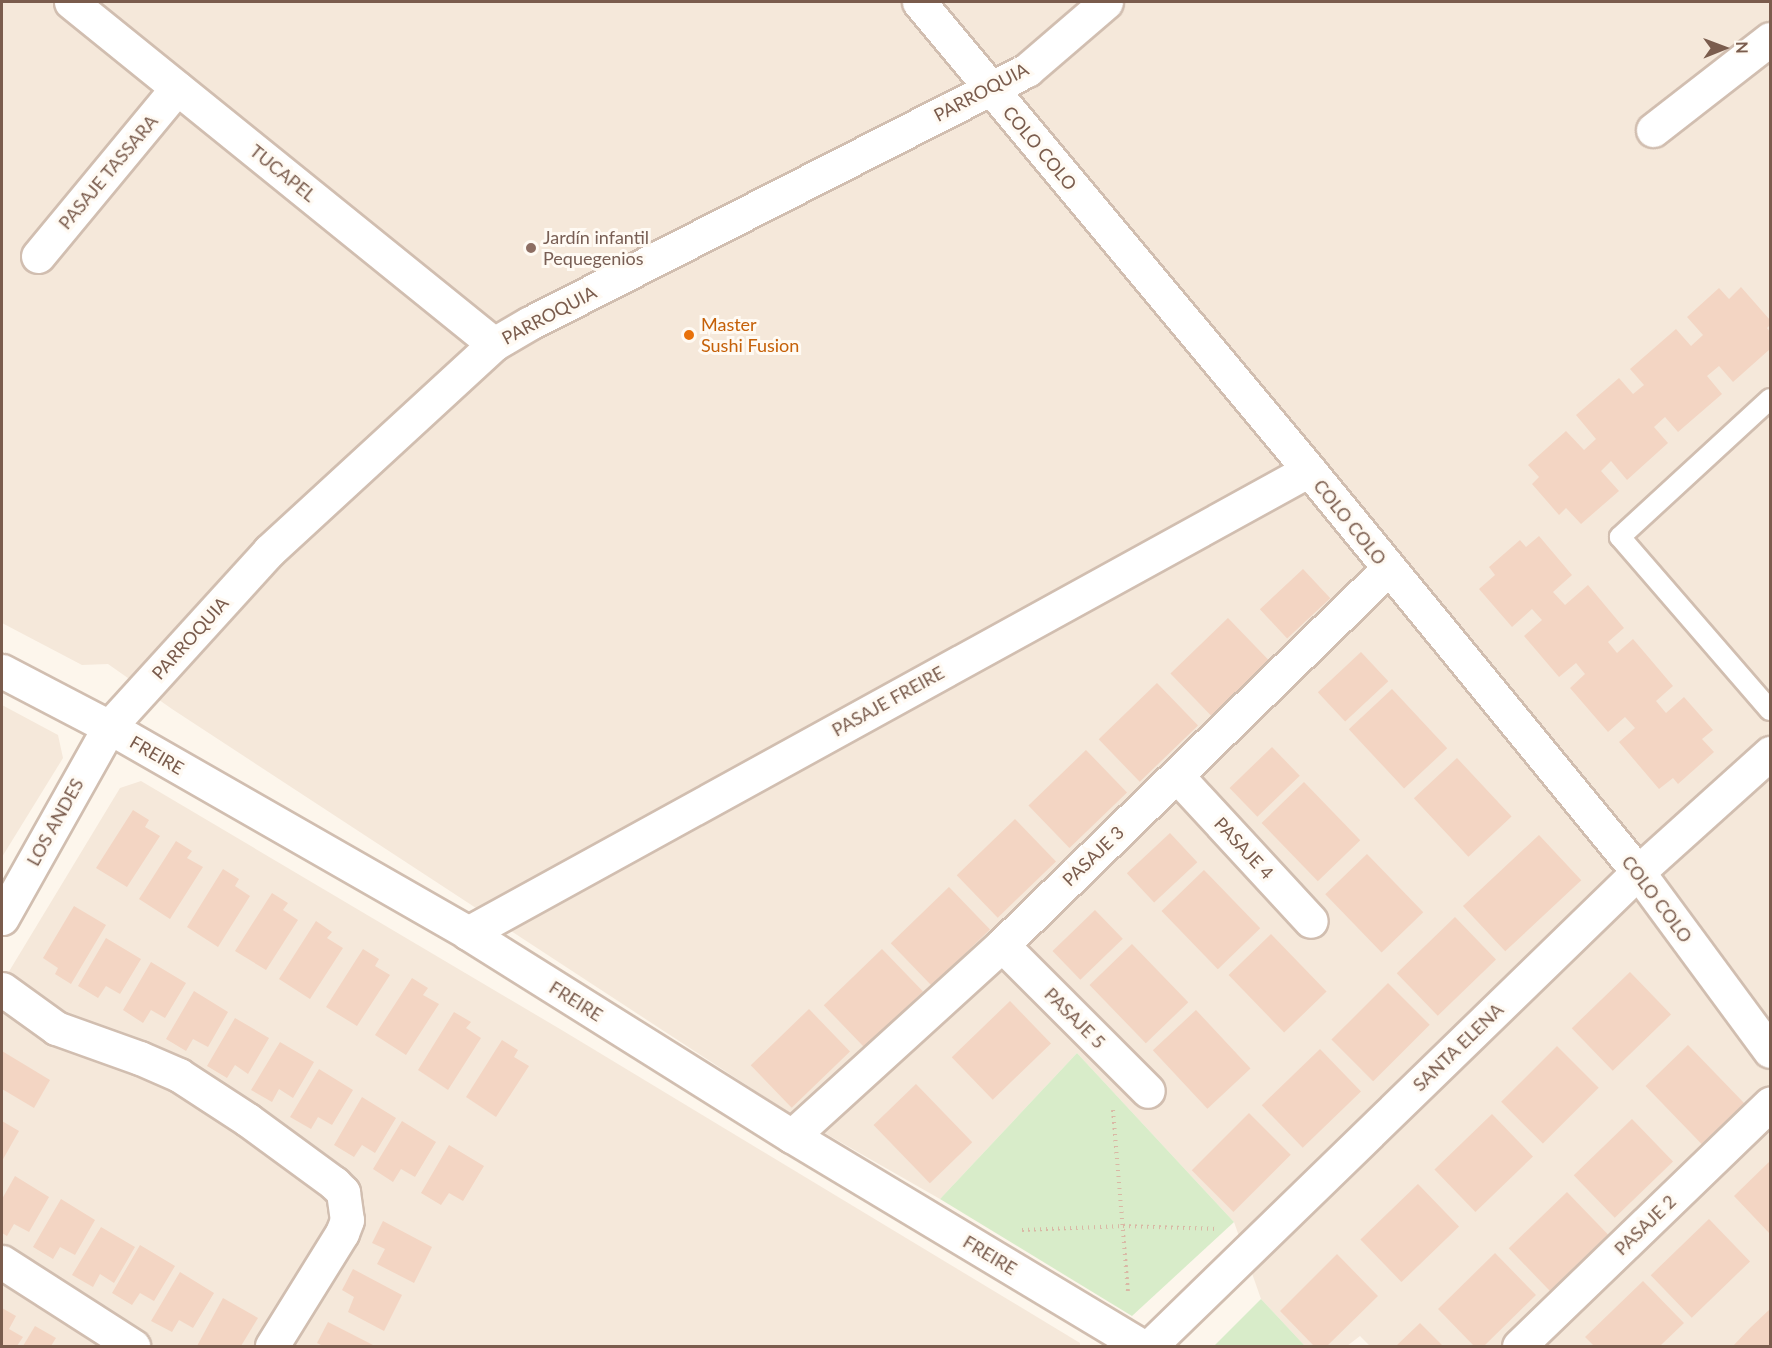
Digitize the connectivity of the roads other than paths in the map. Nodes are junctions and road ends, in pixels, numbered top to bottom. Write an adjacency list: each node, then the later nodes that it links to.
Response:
1 (71, 2): 5 (street, TUCAPEL)
2 (919, 2): 6 (street, COLO COLO)
3 (1107, 2): 6 (street, PARROQUIA)
4 (1770, 39): 7 (street)
5 (177, 88): 8 (street, PASAJE TASSARA); 9 (street, TUCAPEL)
6 (990, 88): 9 (street, PARROQUIA); 11 (street, COLO COLO)
7 (1653, 130)
8 (38, 256)
9 (494, 344): 15 (street, PARROQUIA)
10 (1770, 399): 14 (lane)
11 (1309, 470): 12 (street, COLO COLO); 21 (street, PASAJE FREIRE)
12 (1388, 569): 17 (street, PASAJE 3); 18 (street, COLO COLO)
13 (2, 671): 15 (street, FREIRE)
14 (1770, 710)
15 (109, 727): 19 (street, LOS ANDES); 21 (street, FREIRE)
16 (1770, 753): 18 (street, SANTA ELENA)
17 (1177, 776): 20 (street, PASAJE 4); 22 (street, PASAJE 3)
18 (1638, 872): 24 (street, COLO COLO); 32 (street, SANTA ELENA)
19 (2, 918)
20 (1311, 921)
21 (468, 933): 27 (street, FREIRE)
22 (1002, 945): 25 (street, PASAJE 5); 27 (street, PASAJE 3)
23 (2, 989): 30 (street)
24 (1770, 1051)
25 (1148, 1091)
26 (1770, 1104): 33 (street, PASAJE 2)
27 (792, 1136): 31 (street, FREIRE)
28 (2, 1262): 29 (street)
29 (133, 1347)
30 (272, 1347)
31 (1141, 1347)
32 (1150, 1347)
33 (1519, 1347)

